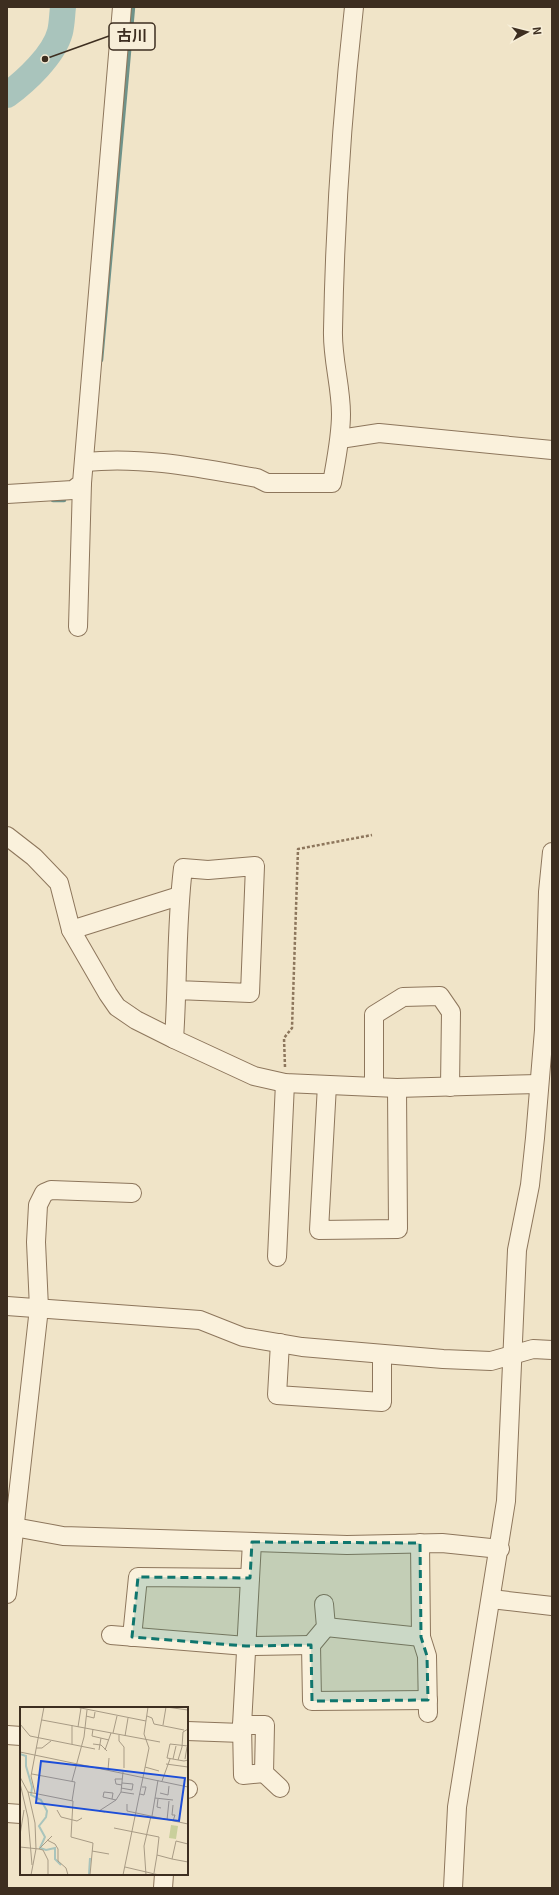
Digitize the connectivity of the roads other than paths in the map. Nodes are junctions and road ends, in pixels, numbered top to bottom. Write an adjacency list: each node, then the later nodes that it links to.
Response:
1 (122, 7): 5 (street)
2 (354, 7): 3 (street)
3 (340, 439): 4 (street); 5 (street)
4 (552, 450)
5 (85, 462): 6 (street)
6 (82, 483): 7 (street); 8 (street)
7 (7, 494)
8 (78, 627)
9 (7, 836): 13 (street)
10 (552, 852): 11 (street)
11 (550, 892): 17 (street)
12 (179, 896): 13 (street); 14 (street); 14 (street)
13 (71, 930): 15 (street)
14 (177, 990): 15 (street)
15 (174, 1039): 16 (street)
16 (285, 1083): 18 (street); 23 (street)
17 (538, 1084): 19 (street); 29 (street)
18 (327, 1085): 20 (street); 21 (street)
19 (450, 1086): 20 (street); 21 (street)
20 (374, 1087): 21 (street)
21 (397, 1088)
22 (132, 1193): 25 (street)
23 (277, 1257)
24 (7, 1306): 25 (street)
25 (39, 1308): 26 (street); 30 (street)
26 (280, 1343): 28 (street); 28 (street)
27 (552, 1350): 29 (street)
28 (382, 1354): 29 (street)
29 (512, 1356): 33 (street)
30 (12, 1522): 31 (street); 35 (street)
31 (252, 1542): 32 (street); 34 (street)
32 (420, 1543): 33 (street); 42 (street)
33 (500, 1549): 36 (street)
34 (250, 1578): 41 (street); 44 (street)
35 (7, 1594)
36 (491, 1599): 38 (street); 55 (street)
37 (324, 1604): 39 (street)
38 (552, 1606)
39 (326, 1627): 42 (street); 43 (street)
40 (111, 1635): 41 (street)
41 (132, 1637): 44 (street)
42 (421, 1637): 43 (street)
43 (311, 1645): 44 (street)
44 (246, 1646): 45 (street)
45 (242, 1729): 46 (street); 49 (street); 49 (street)
46 (188, 1732)
47 (7, 1735): 48 (street)
48 (20, 1736)
49 (264, 1773): 50 (street)
50 (280, 1788)
51 (7, 1813): 52 (street)
52 (20, 1814)
53 (164, 1875): 54 (street)
54 (163, 1888)
55 (453, 1888)

